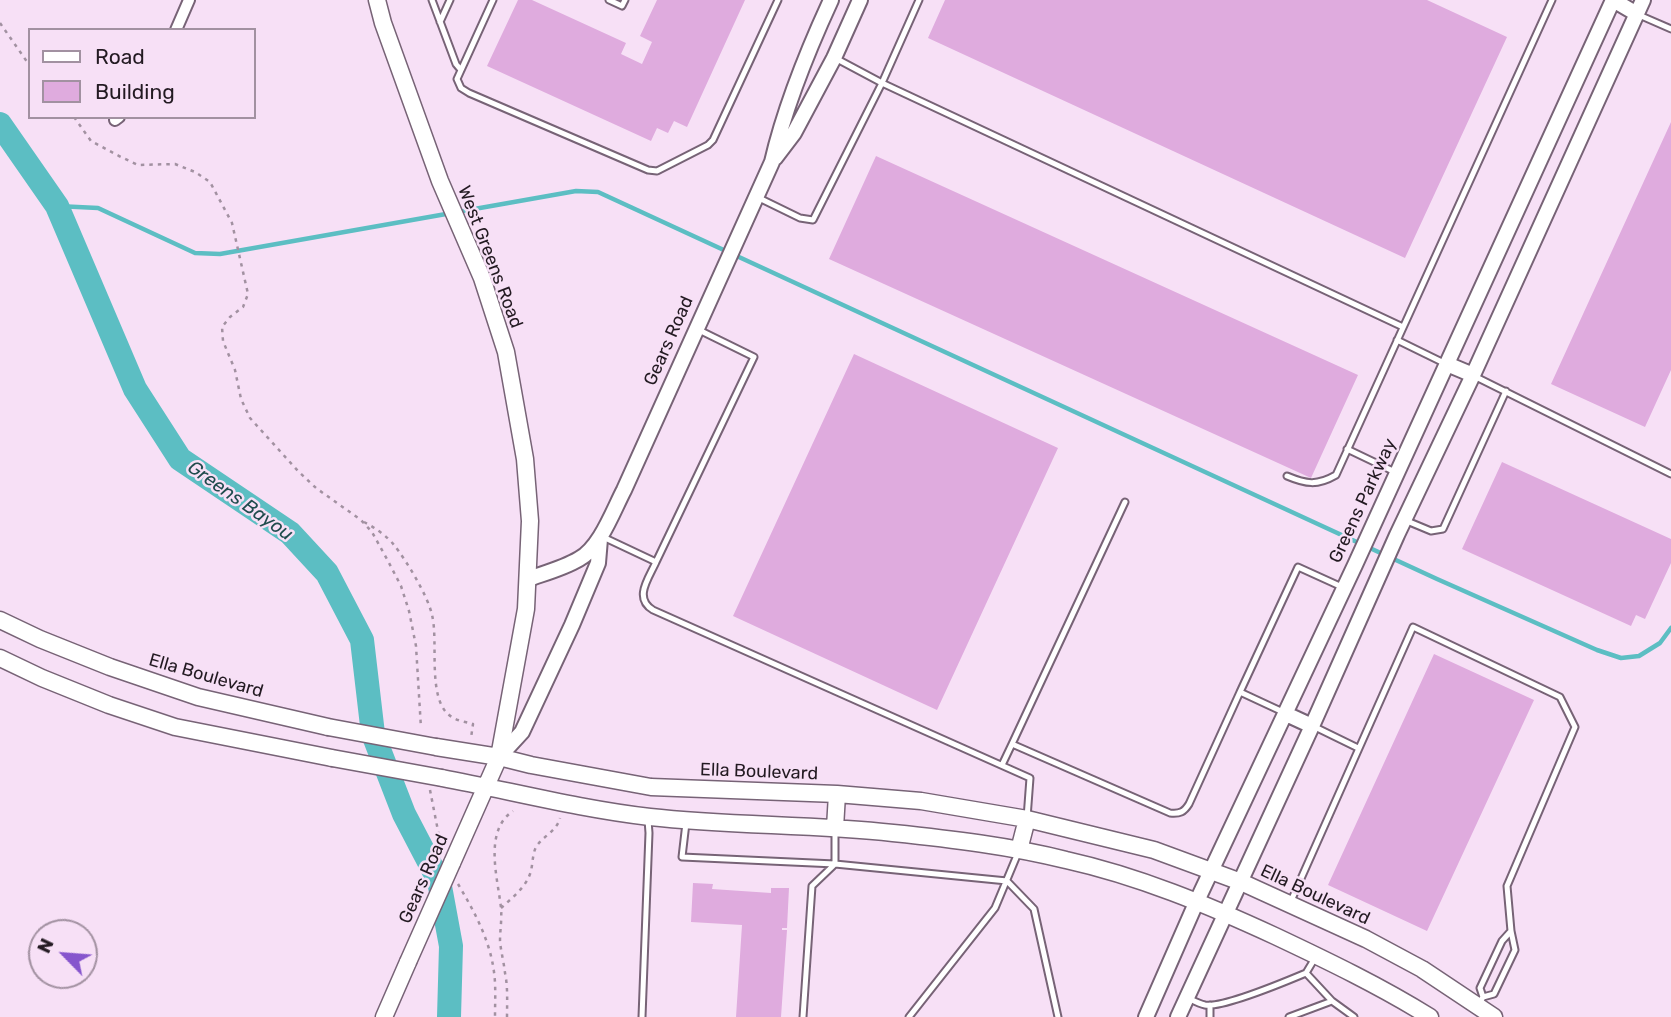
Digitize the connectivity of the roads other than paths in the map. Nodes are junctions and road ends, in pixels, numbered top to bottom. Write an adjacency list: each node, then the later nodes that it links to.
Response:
1 (189, 0): 17 (street)
2 (377, 0): 38 (main road, West Greens Road)
3 (432, 0): 16 (lane)
4 (450, 0): 16 (lane)
5 (493, 0): 20 (lane)
6 (610, 0): 7 (lane)
7 (625, 0)
8 (778, 0): 20 (lane)
9 (831, 0): 22 (street, Gears Road)
10 (860, 0): 19 (street, Gears Road)
11 (919, 0): 21 (lane)
12 (1552, 0): 24 (lane)
13 (1613, 0): 15 (street); 27 (street, Greens Parkway)
14 (1643, 0): 15 (street)
15 (1637, 14): 18 (lane); 28 (street)
16 (440, 22): 20 (lane)
17 (177, 28)
18 (1671, 29)
19 (834, 58): 21 (lane); 22 (street, Gears Road)
20 (461, 70)
21 (883, 83): 23 (lane); 24 (lane)
22 (772, 162): 23 (street, Gears Road)
23 (756, 197): 25 (street, Gears Road)
24 (1403, 327): 26 (lane)
25 (696, 329): 36 (street, Gears Road); 37 (lane)
26 (1397, 340): 27 (lane); 30 (lane)
27 (1447, 364): 28 (street); 31 (street, Greens Parkway)
28 (1473, 375): 29 (lane); 35 (street)
29 (1506, 391): 32 (lane); 35 (lane)
30 (1348, 449): 31 (lane); 33 (lane)
31 (1397, 472): 39 (street, Greens Parkway)
32 (1671, 474)
33 (1287, 475)
34 (1125, 502): 45 (lane)
35 (1404, 520): 44 (street)
36 (600, 536): 37 (lane); 38 (street, Gears Road); 47 (street, Gears Road)
37 (656, 562): 48 (lane)
38 (528, 579): 47 (main road, Gears Road)
39 (1344, 588): 42 (lane); 43 (street, Greens Parkway)
40 (0, 620): 47 (main road, Ella Boulevard, bridge)
41 (0, 658): 49 (main road, bridge)
42 (1240, 692): 43 (lane); 45 (lane)
43 (1286, 714): 44 (street); 58 (street, Greens Parkway)
44 (1312, 726): 46 (lane); 60 (street)
45 (1012, 744): 48 (lane)
46 (1358, 748): 62 (lane); 64 (lane)
47 (499, 757): 49 (main road, Gears Road); 50 (main road, Ella Boulevard)
48 (1002, 765): 53 (lane)
49 (486, 786): 52 (main road); 71 (main road, Gears Road, bridge)
50 (650, 787): 51 (main road, Ella Boulevard); 52 (main road)
51 (836, 794): 53 (main road, Ella Boulevard); 55 (main road)
52 (648, 817): 54 (main road); 72 (lane)
53 (1027, 819): 56 (main road); 58 (main road, Ella Boulevard)
54 (686, 820): 55 (main road); 57 (lane)
55 (835, 828): 56 (main road); 57 (lane)
56 (1019, 850): 59 (lane); 61 (main road)
57 (835, 864): 59 (lane); 73 (lane)
58 (1212, 870): 60 (main road, Ella Boulevard); 61 (street, Greens Parkway)
59 (1007, 881): 74 (lane); 75 (lane)
60 (1241, 882): 62 (main road, Ella Boulevard); 63 (street)
61 (1196, 903): 63 (main road); 76 (street, Greens Parkway)
62 (1290, 904): 70 (main road, Ella Boulevard)
63 (1226, 913): 65 (main road); 67 (street)
64 (1511, 931): 70 (lane); 70 (lane)
65 (1316, 955): 66 (lane); 81 (main road)
66 (1306, 973): 68 (lane); 69 (lane)
67 (1186, 998): 69 (lane); 77 (street)
68 (1332, 1001): 79 (lane); 80 (lane)
69 (1210, 1005): 78 (lane)
70 (1477, 1007): 82 (main road, Ella Boulevard)
71 (384, 1017)
72 (642, 1017)
73 (803, 1017)
74 (909, 1017)
75 (1058, 1017)
76 (1146, 1017)
77 (1178, 1017)
78 (1210, 1017)
79 (1289, 1017)
80 (1354, 1017)
81 (1430, 1017)
82 (1494, 1017)

